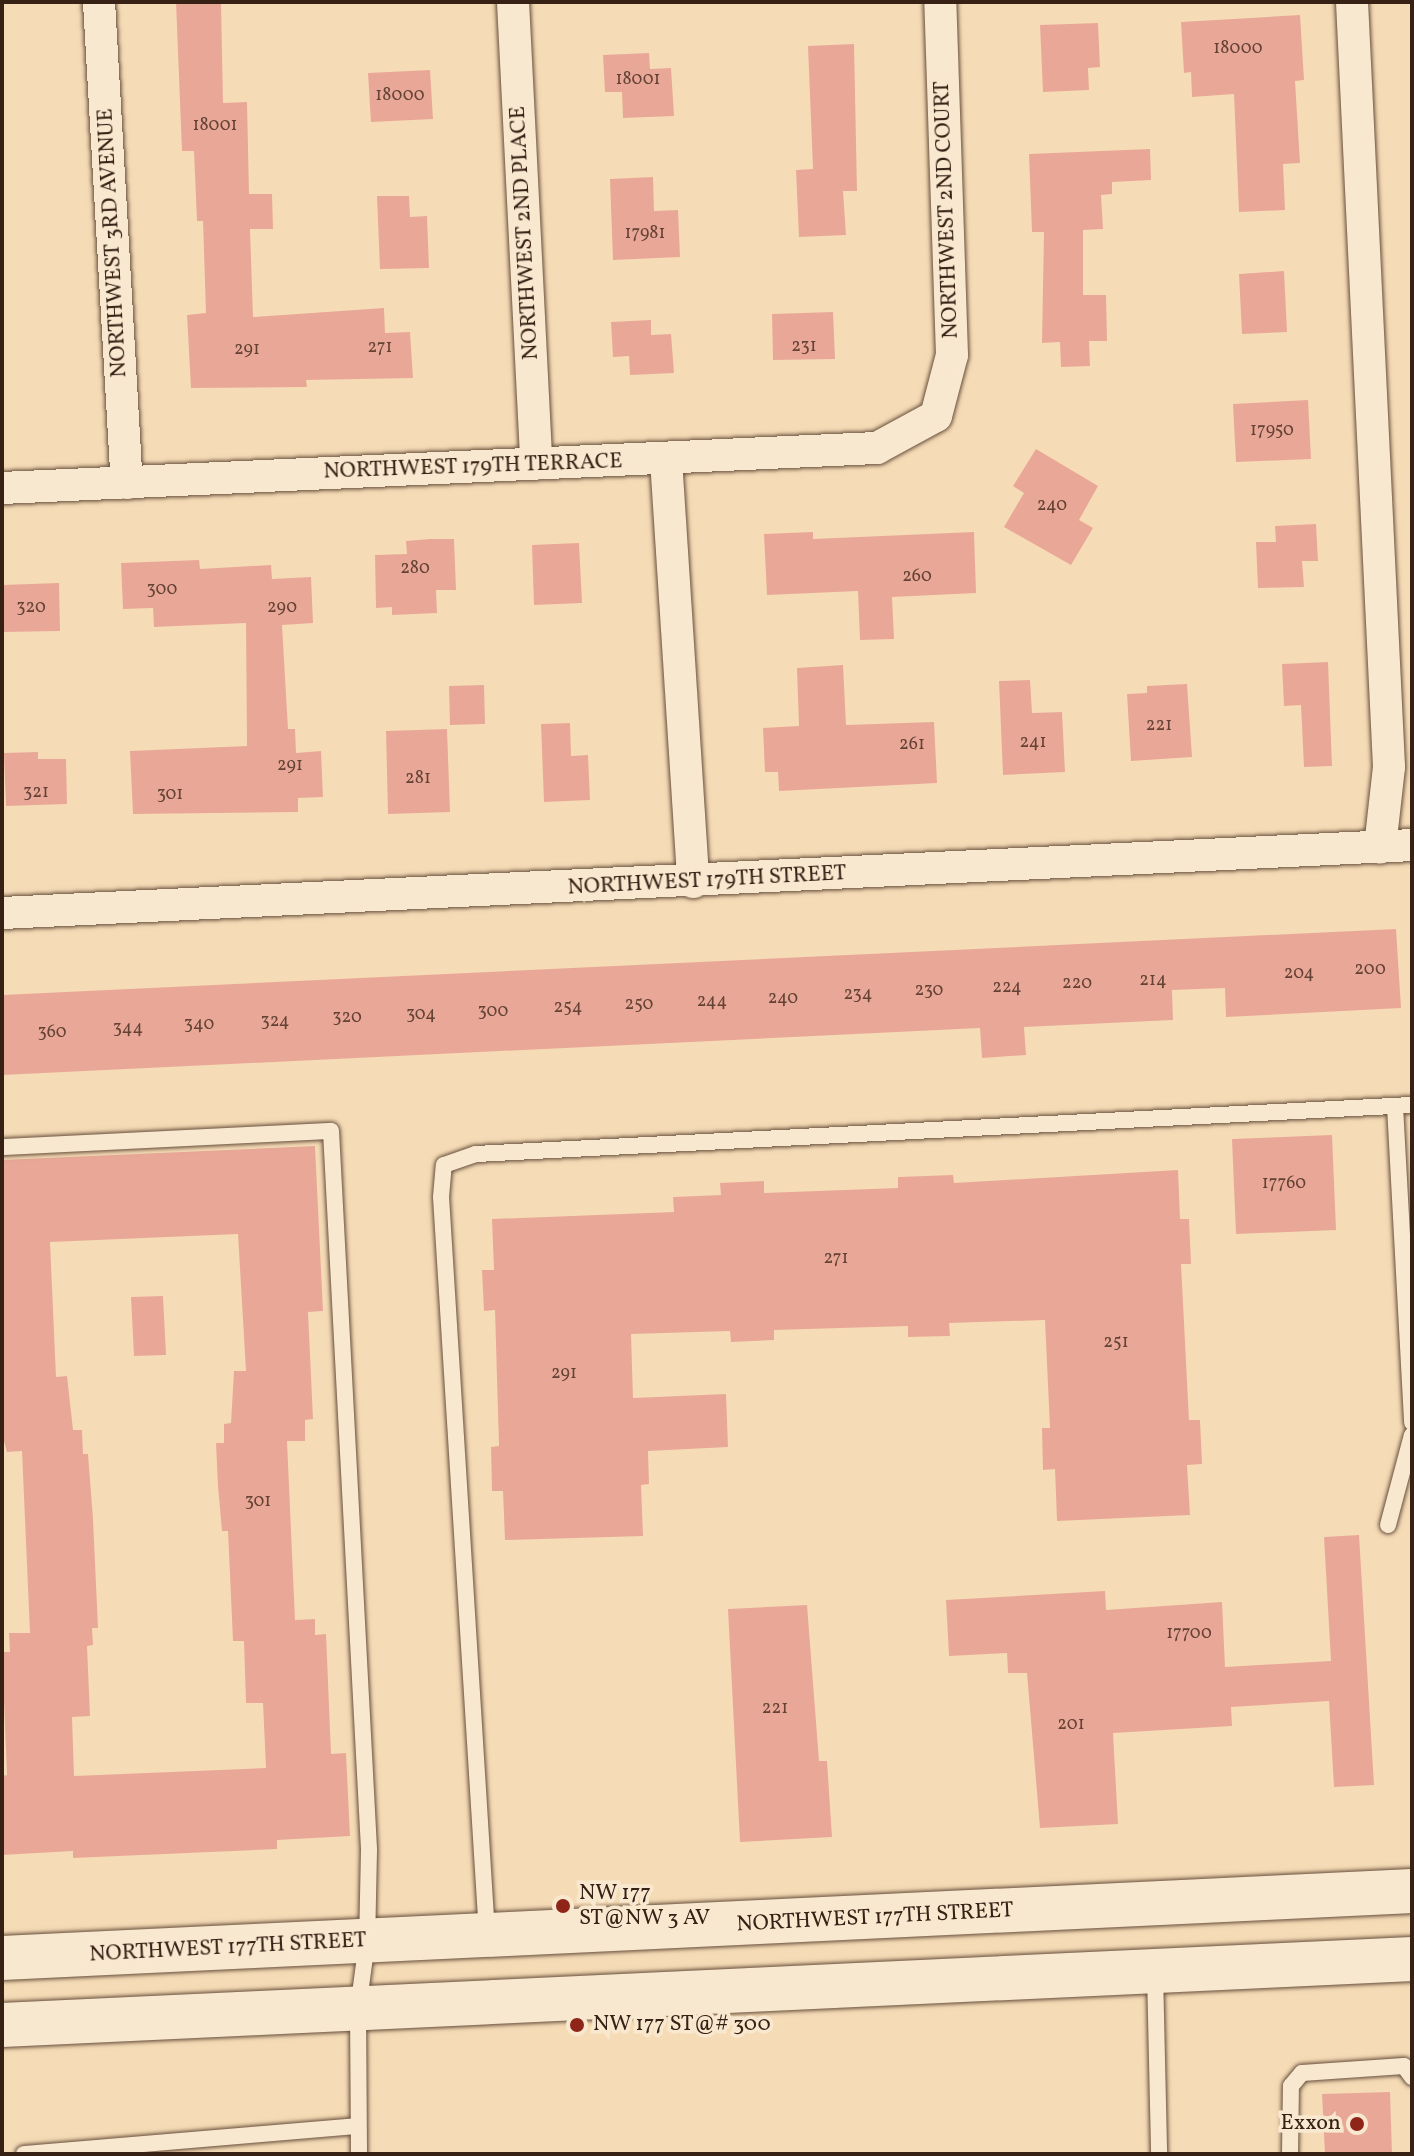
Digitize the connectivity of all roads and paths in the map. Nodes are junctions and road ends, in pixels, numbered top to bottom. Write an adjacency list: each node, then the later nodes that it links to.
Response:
1 (99, 2): 8 (street, NORTHWEST 3RD AVENUE)
2 (513, 2): 7 (street, NORTHWEST 2ND PLACE)
3 (940, 2): 5 (street, NORTHWEST 2ND COURT)
4 (1352, 2): 11 (street)
5 (936, 416): 6 (street, NORTHWEST 179TH TERRACE)
6 (666, 459): 7 (street, NORTHWEST 179TH TERRACE); 12 (street)
7 (536, 463): 8 (street, NORTHWEST 179TH TERRACE)
8 (127, 483): 9 (street, NORTHWEST 179TH TERRACE)
9 (2, 488)
10 (1412, 845): 11 (street, NORTHWEST 179TH STREET)
11 (1380, 847): 12 (street, NORTHWEST 179TH STREET)
12 (693, 882): 13 (street, NORTHWEST 179TH STREET)
13 (2, 913)
14 (1403, 1106): 16 (lane); 20 (lane)
15 (2, 1147): 21 (lane)
16 (1412, 1423)
17 (1412, 1435): 18 (lane)
18 (1388, 1525)
19 (1412, 1891): 20 (street, NORTHWEST 177TH STREET)
20 (487, 1936): 21 (street, NORTHWEST 177TH STREET)
21 (367, 1942): 22 (street, NORTHWEST 177TH STREET); 25 (lane)
22 (2, 1958)
23 (1412, 1959): 24 (street)
24 (1155, 1971): 25 (street); 31 (lane)
25 (358, 2009): 26 (street); 28 (lane)
26 (2, 2025)
27 (1412, 2077): 32 (lane)
28 (357, 2126): 29 (lane); 30 (lane)
29 (24, 2154)
30 (359, 2154)
31 (1159, 2154)
32 (1290, 2154)

